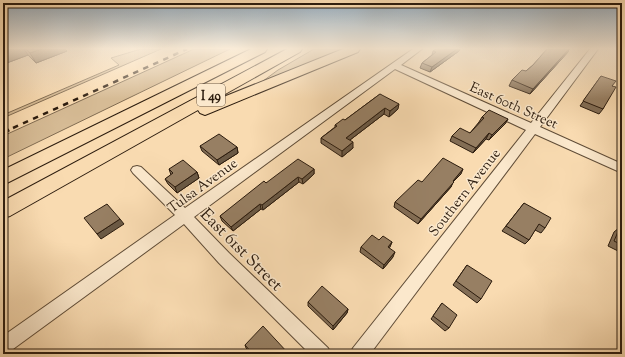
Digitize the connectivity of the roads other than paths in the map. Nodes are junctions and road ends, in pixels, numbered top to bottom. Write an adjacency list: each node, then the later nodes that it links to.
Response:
1 (213, 66): 7 (highway)
2 (227, 66): 7 (highway, I 49)
3 (266, 66): 9 (highway, I 49)
4 (313, 66): 9 (highway)
5 (395, 66): 8 (street, East 60th Street); 14 (street, Tulsa Avenue)
6 (578, 66): 8 (street, Southern Avenue)
7 (108, 124): 12 (highway, I 49)
8 (534, 129): 10 (street, East 60th Street); 17 (street, Southern Avenue)
9 (126, 142): 13 (highway, I 49)
10 (622, 169)
11 (136, 170): 14 (street, East 61st Street)
12 (3, 178)
13 (3, 210)
14 (185, 216): 15 (street, Tulsa Avenue); 16 (street, East 61st Street)
15 (3, 346)
16 (322, 354)
17 (359, 354)

